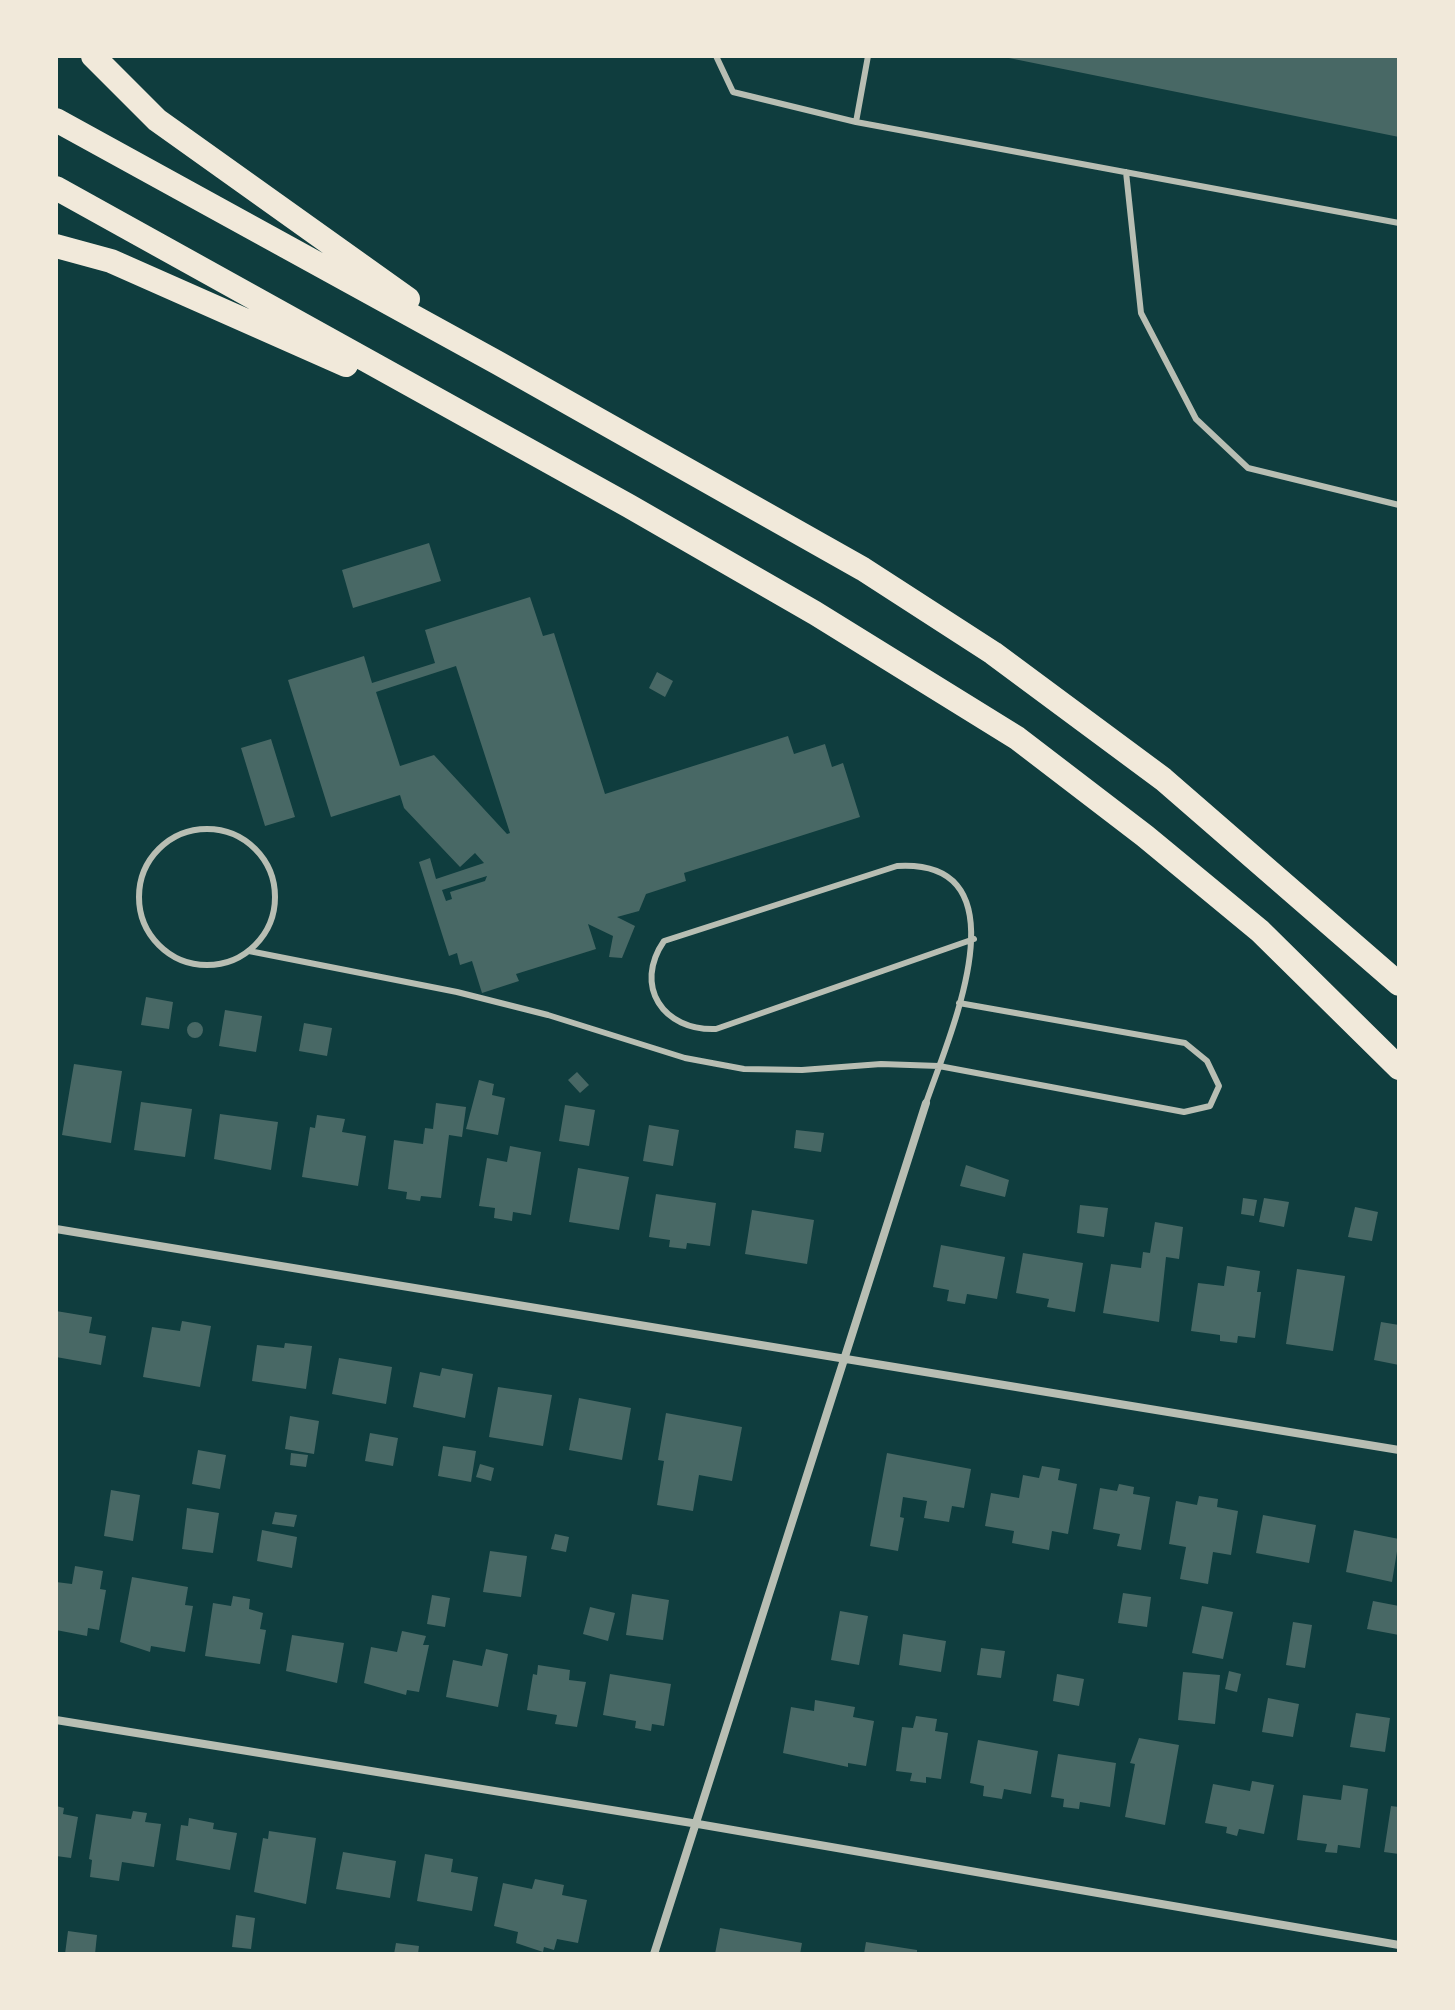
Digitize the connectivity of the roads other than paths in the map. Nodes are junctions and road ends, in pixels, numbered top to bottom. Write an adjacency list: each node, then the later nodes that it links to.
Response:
1 (93, 56): 10 (highway)
2 (716, 56): 5 (lane)
3 (868, 56): 5 (lane)
4 (56, 120): 10 (highway)
5 (856, 122): 6 (lane)
6 (1126, 172): 8 (lane); 12 (lane)
7 (56, 188): 11 (highway)
8 (1399, 223)
9 (56, 246): 11 (highway)
10 (498, 363): 15 (highway)
11 (487, 427): 18 (highway)
12 (1399, 505)
13 (974, 939): 13 (lane); 16 (lane)
14 (249, 951): 14 (lane); 17 (lane)
15 (1399, 984)
16 (959, 1003): 17 (lane); 17 (lane)
17 (939, 1066): 19 (lane)
18 (1399, 1068)
19 (926, 1103): 21 (street)
20 (56, 1229): 21 (street)
21 (843, 1359): 22 (street); 24 (street)
22 (1399, 1450)
23 (56, 1720): 24 (street)
24 (698, 1824): 25 (street); 26 (street)
25 (1399, 1945)
26 (654, 1954)

